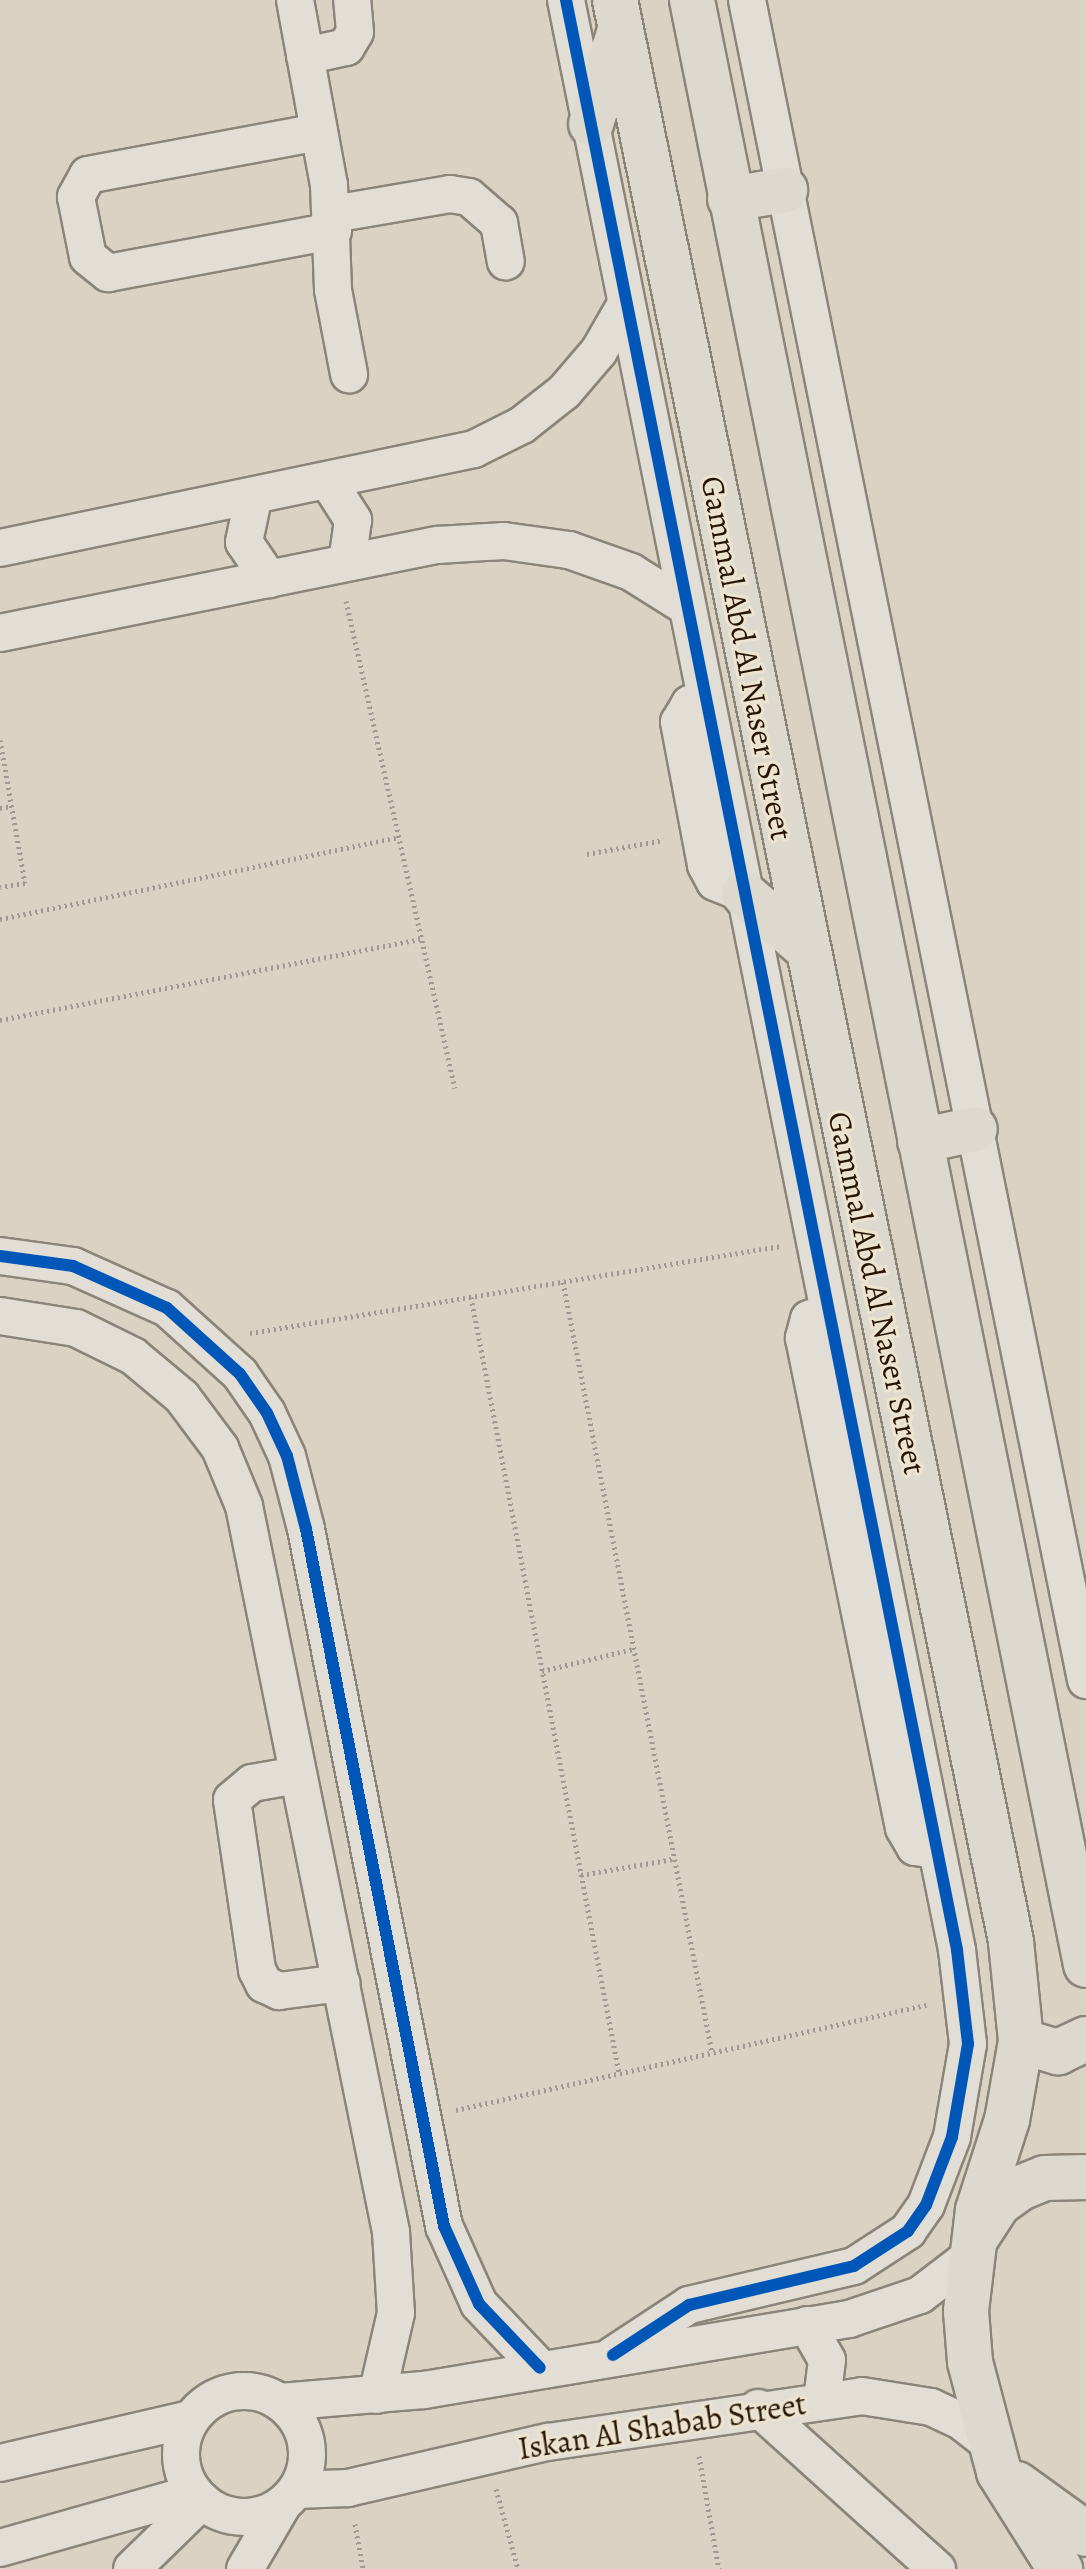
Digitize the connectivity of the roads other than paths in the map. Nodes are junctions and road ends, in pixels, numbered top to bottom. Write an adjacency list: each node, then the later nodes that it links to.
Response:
1 (295, 0): 7 (street)
2 (352, 0): 7 (street)
3 (566, 0): 8 (street)
4 (692, 0): 11 (main road)
5 (747, 0): 10 (street)
6 (618, 14): 8 (main road); 25 (main road, Gammal Abd Al Naser Street)
7 (305, 56): 9 (street)
8 (591, 124): 14 (street)
9 (319, 132): 12 (street); 12 (street)
10 (785, 190): 11 (main road); 26 (street)
11 (730, 199): 27 (main road)
12 (333, 222): 13 (street); 15 (street)
13 (506, 261)
14 (626, 304): 16 (street); 21 (street)
15 (349, 374)
16 (330, 484): 17 (street); 19 (street)
17 (253, 499): 18 (street); 20 (street)
18 (0, 548)
19 (343, 564): 20 (street); 21 (street)
20 (269, 579): 22 (street)
21 (687, 607): 23 (street)
22 (0, 633)
23 (705, 699): 24 (street); 24 (street)
24 (744, 894): 25 (main road); 39 (street)
25 (804, 946): 35 (main road, Gammal Abd Al Naser Street)
26 (975, 1129): 27 (main road); 30 (street)
27 (920, 1141): 32 (main road)
28 (0, 1256): 40 (street)
29 (0, 1316): 31 (street)
30 (1086, 1680)
31 (298, 1775): 33 (street); 33 (street)
32 (1086, 1965)
33 (341, 1983): 41 (street)
34 (1086, 2039): 35 (main road)
35 (1021, 2041): 37 (main road, Gammal Abd Al Naser Street)
36 (1086, 2177): 37 (main road)
37 (971, 2256): 38 (street); 47 (main road, Gammal Abd Al Naser Street)
38 (807, 2325): 39 (street); 42 (street)
39 (613, 2355): 40 (street)
40 (540, 2368): 41 (street)
41 (377, 2395): 43 (street)
42 (822, 2400): 44 (street, Iskan Al Shabab Street); 47 (street, Iskan Al Shabab Street)
43 (280, 2402): 45 (street); 49 (street)
44 (758, 2408): 49 (street, Iskan Al Shabab Street); 56 (street)
45 (191, 2419): 46 (street); 48 (street)
46 (0, 2463)
47 (999, 2472): 50 (main road); 57 (main road, Gammal Abd Al Naser Street)
48 (198, 2497): 49 (street); 51 (street); 54 (street)
49 (290, 2497): 55 (street)
50 (1086, 2534)
51 (0, 2548)
52 (0, 2567): 53 (street)
53 (6, 2569)
54 (132, 2569)
55 (245, 2569)
56 (937, 2569)
57 (1060, 2569)

